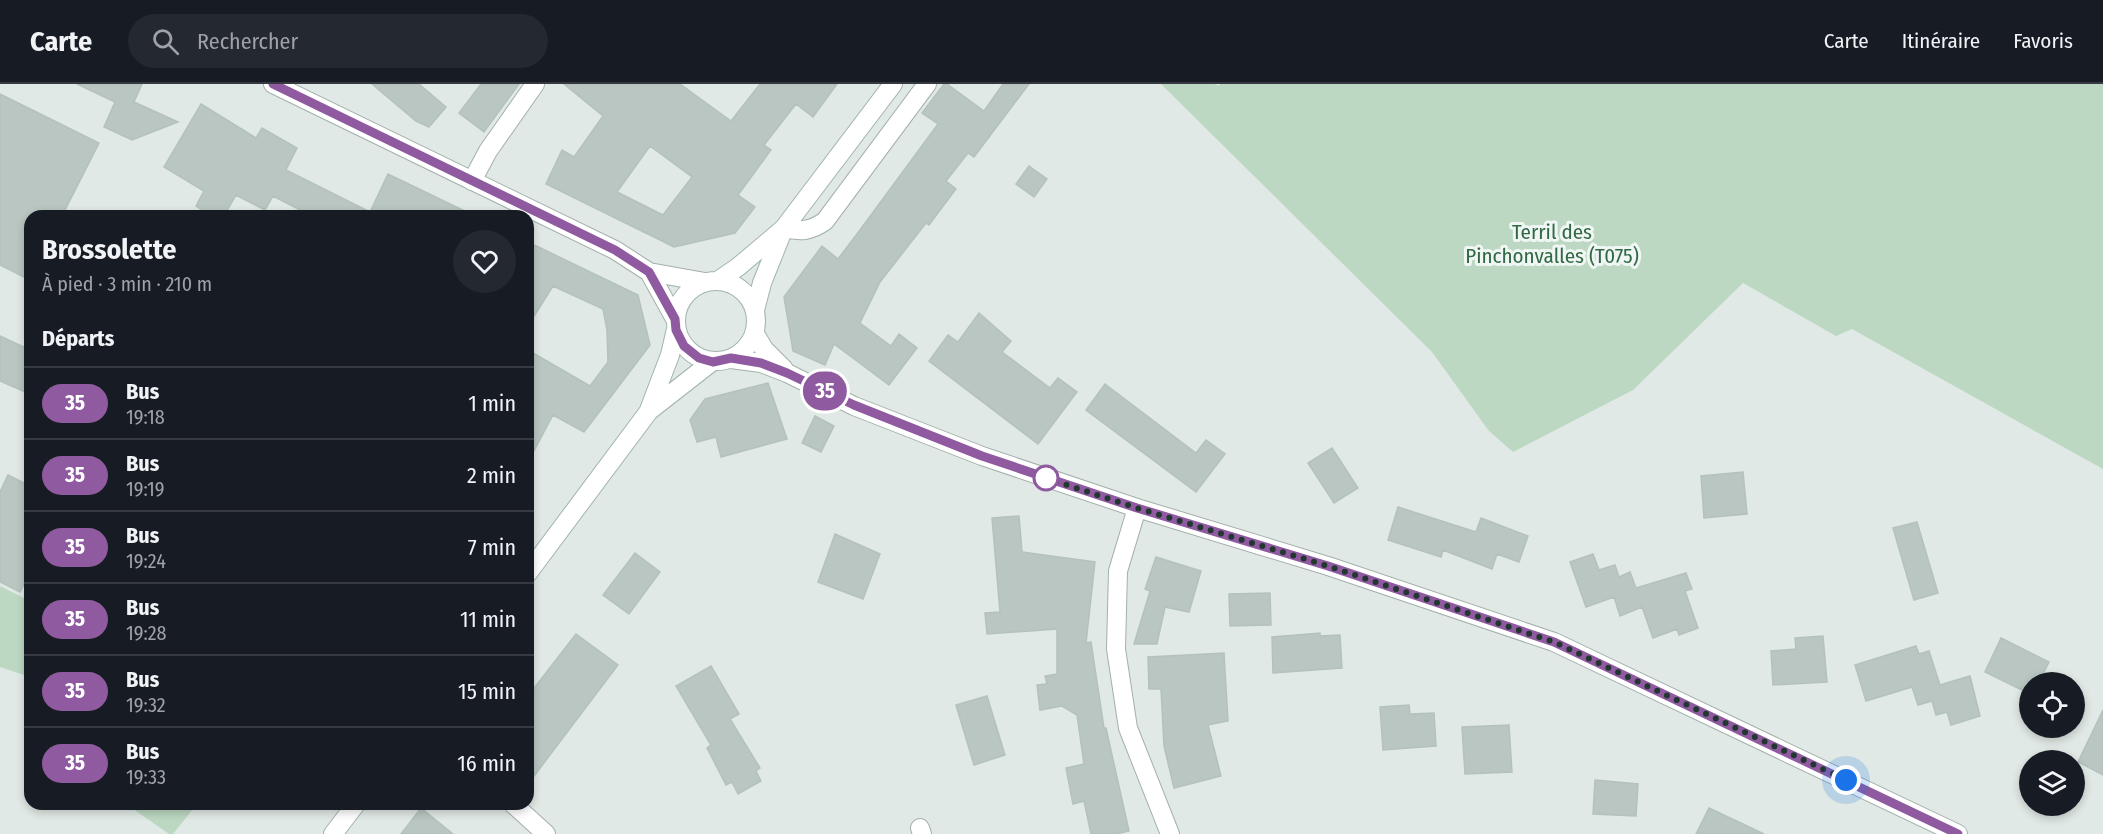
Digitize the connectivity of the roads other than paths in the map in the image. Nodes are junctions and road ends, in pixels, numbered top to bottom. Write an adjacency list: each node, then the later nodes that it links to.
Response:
1 (273, 84): 5 (street)
2 (535, 84): 5 (street)
3 (893, 84): 8 (street)
4 (927, 84): 8 (street)
5 (472, 181): 6 (street)
6 (532, 210)
7 (534, 211): 9 (street)
8 (784, 228): 10 (street); 11 (street)
9 (649, 272): 10 (street); 12 (street)
10 (712, 281): 11 (street); 12 (street)
11 (755, 310): 13 (street)
12 (675, 324): 15 (street); 17 (street)
13 (754, 334): 14 (street); 16 (street)
14 (731, 358): 15 (street); 16 (street)
15 (713, 362): 17 (street)
16 (787, 373): 18 (street)
17 (649, 411): 19 (street)
18 (1137, 508): 24 (street); 25 (street)
19 (534, 565)
20 (351, 810): 22 (street)
21 (520, 810): 23 (street)
22 (333, 834)
23 (546, 834)
24 (1170, 834)
25 (1958, 834)

